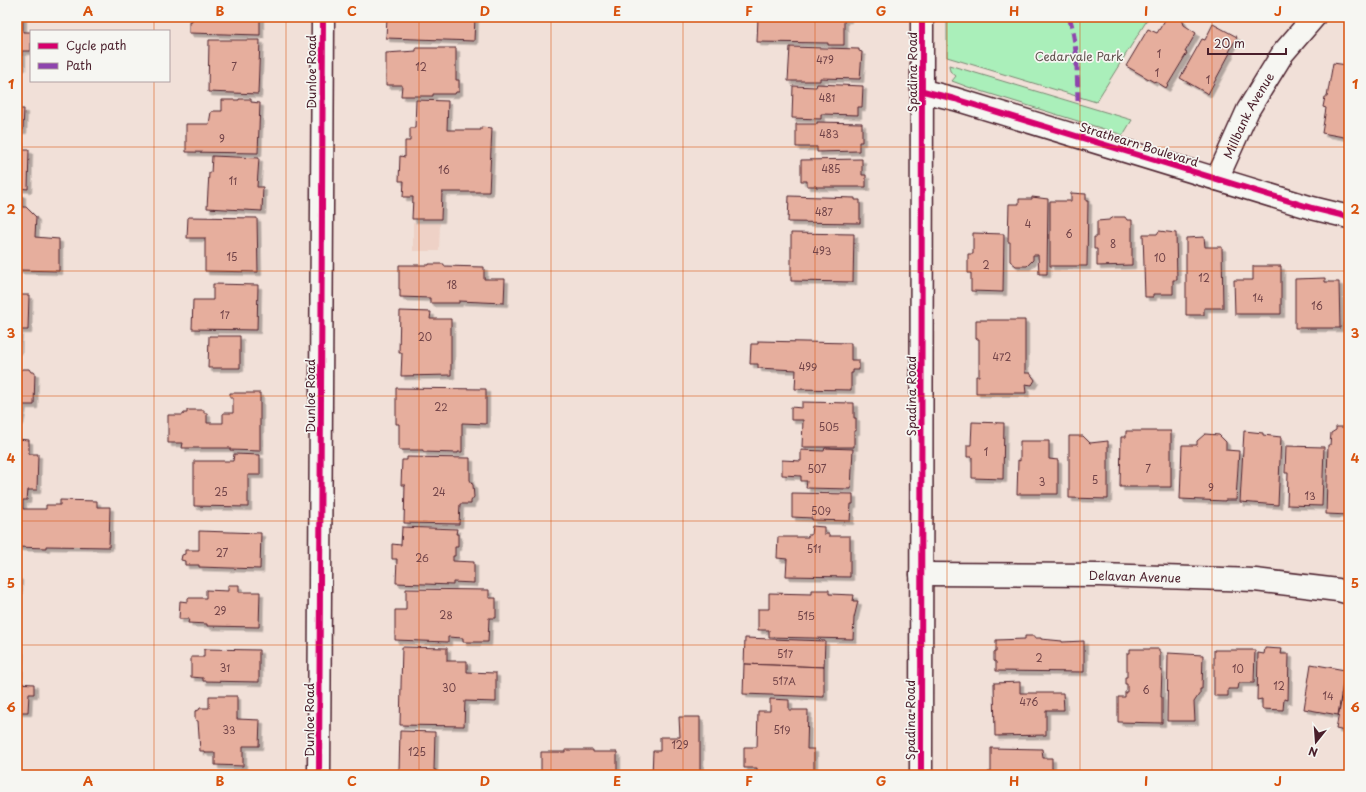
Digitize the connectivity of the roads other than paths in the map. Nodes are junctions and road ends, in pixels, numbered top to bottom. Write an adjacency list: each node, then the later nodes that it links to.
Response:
1 (323, 17): 9 (street, Dunloe Road)
2 (922, 17): 4 (street, Spadina Road)
3 (1314, 17): 5 (street, Millbank Avenue)
4 (923, 91): 5 (street, Strathearn Boulevard); 7 (street, Spadina Road)
5 (1217, 179): 6 (street, Strathearn Boulevard)
6 (1349, 217)
7 (921, 574): 8 (street, Delavan Avenue); 10 (street, Spadina Road)
8 (1349, 593)
9 (319, 775)
10 (921, 775)

